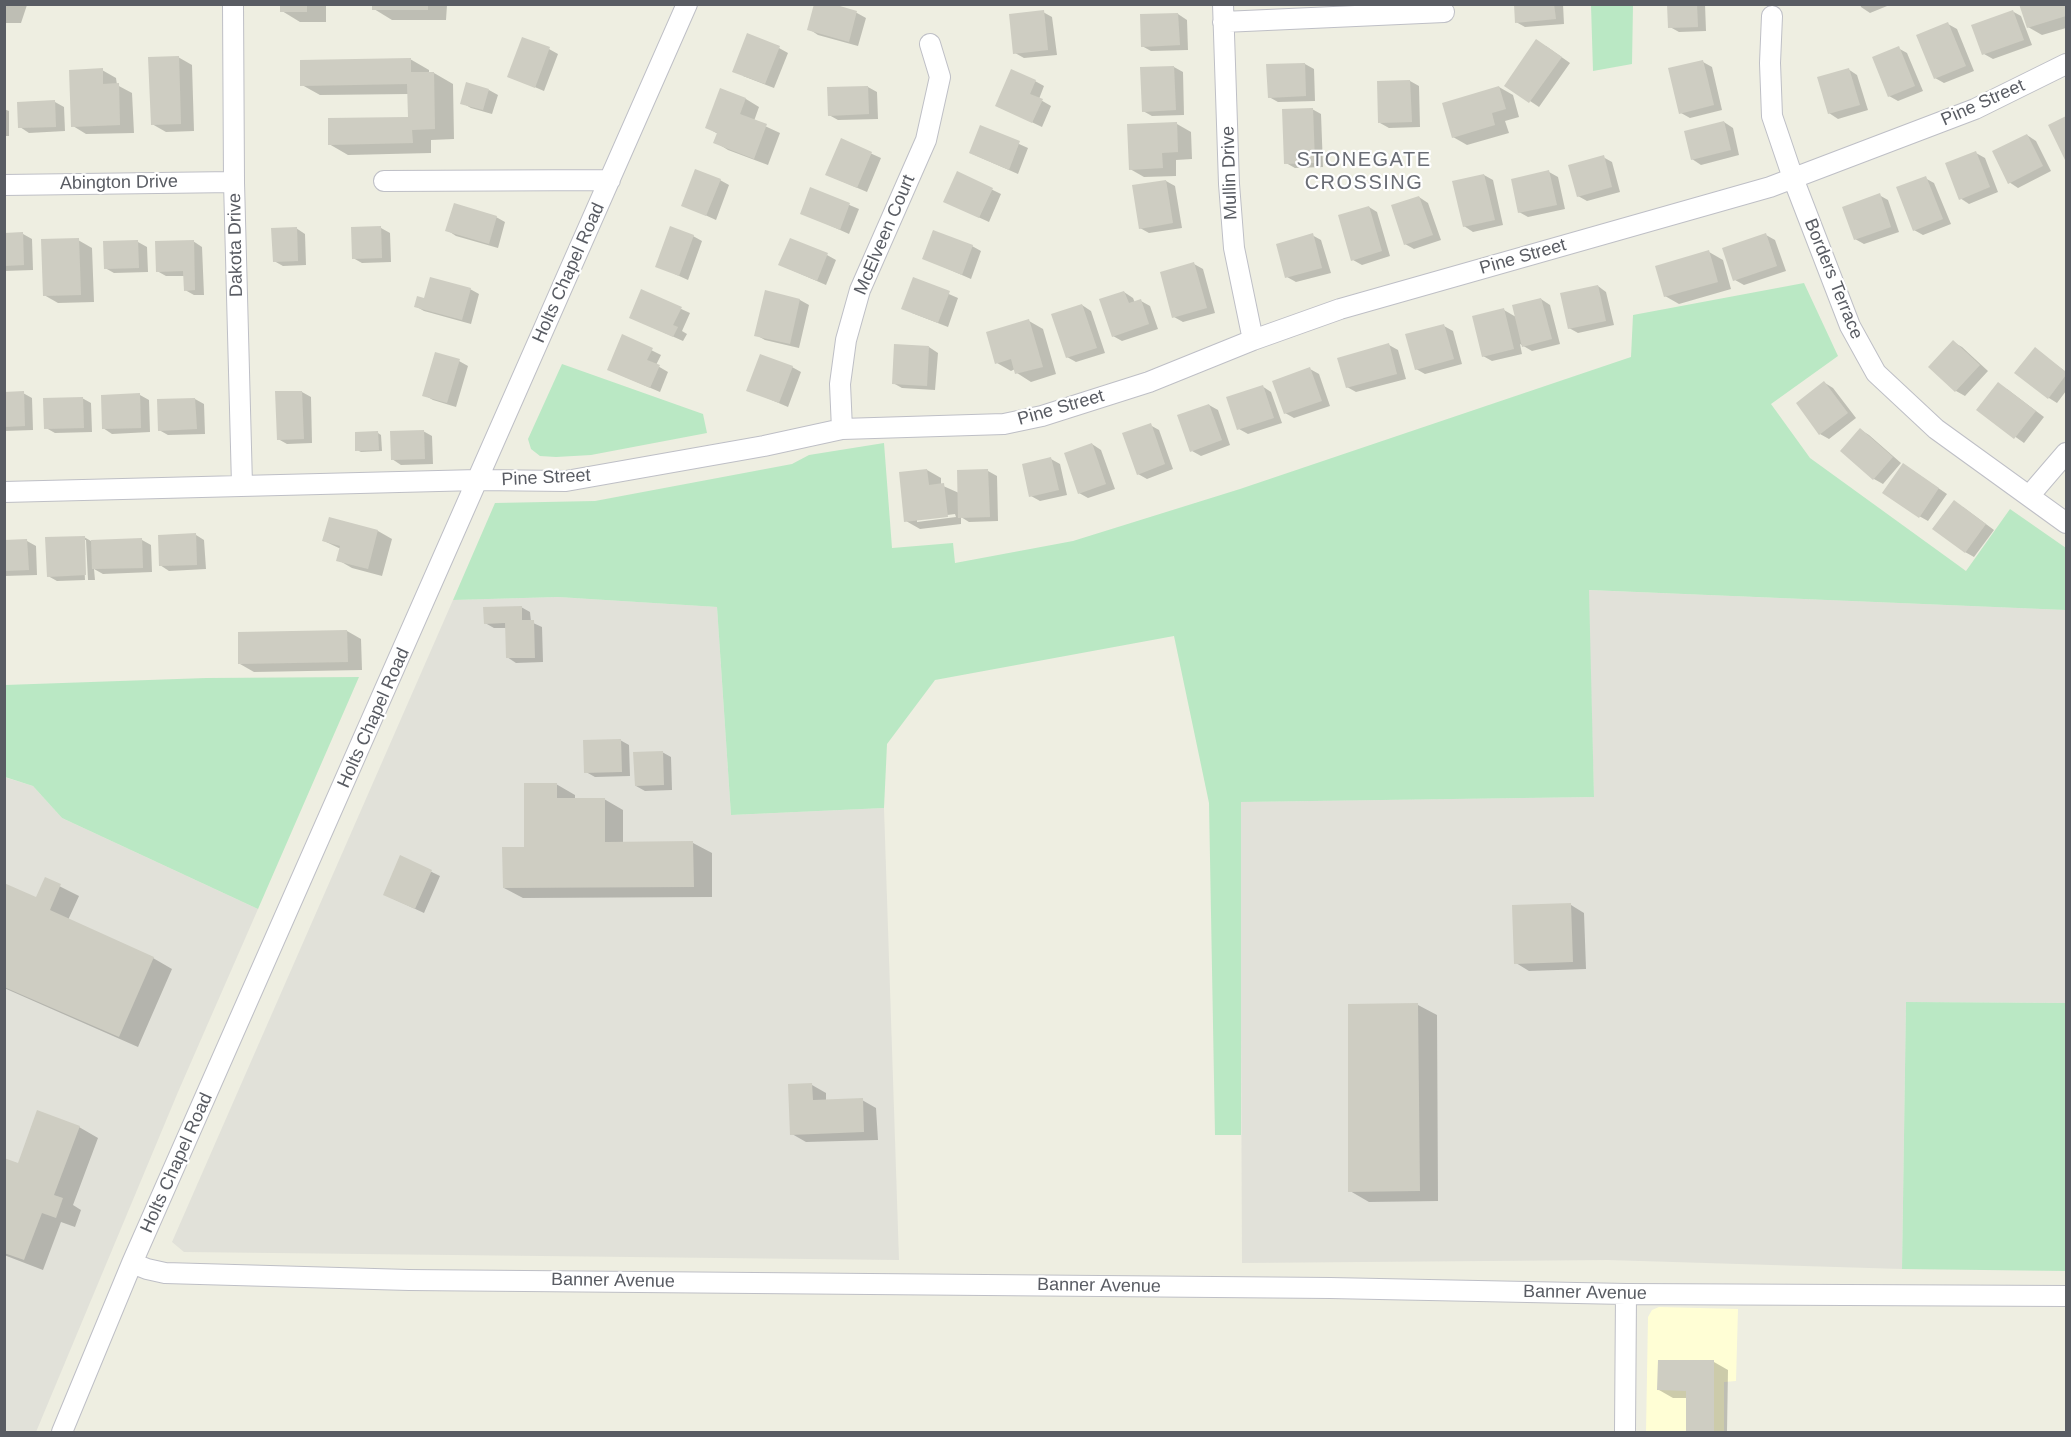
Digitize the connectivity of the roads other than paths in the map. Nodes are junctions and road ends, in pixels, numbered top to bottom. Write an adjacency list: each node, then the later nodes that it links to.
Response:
1 (233, 4): 11 (street, Dakota Drive)
2 (687, 4): 9 (street, Holts Chapel Road)
3 (1444, 12): 4 (street)
4 (1223, 13): 13 (street, Mullin Drive)
5 (1772, 16): 8 (street, Borders Terrace)
6 (930, 44): 14 (street, McElveen Court)
7 (2067, 64): 8 (street, Pine Street)
8 (1793, 178): 13 (street, Pine Street); 19 (street, Borders Terrace)
9 (610, 180): 10 (street); 16 (street, Holts Chapel Road)
10 (384, 181)
11 (234, 182): 12 (street, Abington Drive); 17 (street, Dakota Drive)
12 (4, 184)
13 (1253, 340): 14 (street, Pine Street)
14 (842, 429): 16 (street, Pine Street)
15 (2067, 453): 19 (street)
16 (478, 480): 17 (street, Pine Street); 21 (street, Holts Chapel Road)
17 (242, 485): 18 (street, Pine Street)
18 (4, 492)
19 (2029, 496): 20 (street, Borders Terrace)
20 (2067, 523)
21 (132, 1263): 22 (street, Banner Avenue); 24 (street, Holts Chapel Road)
22 (1626, 1294): 23 (street, Banner Avenue); 25 (street)
23 (2067, 1296)
24 (62, 1432)
25 (1625, 1432)

